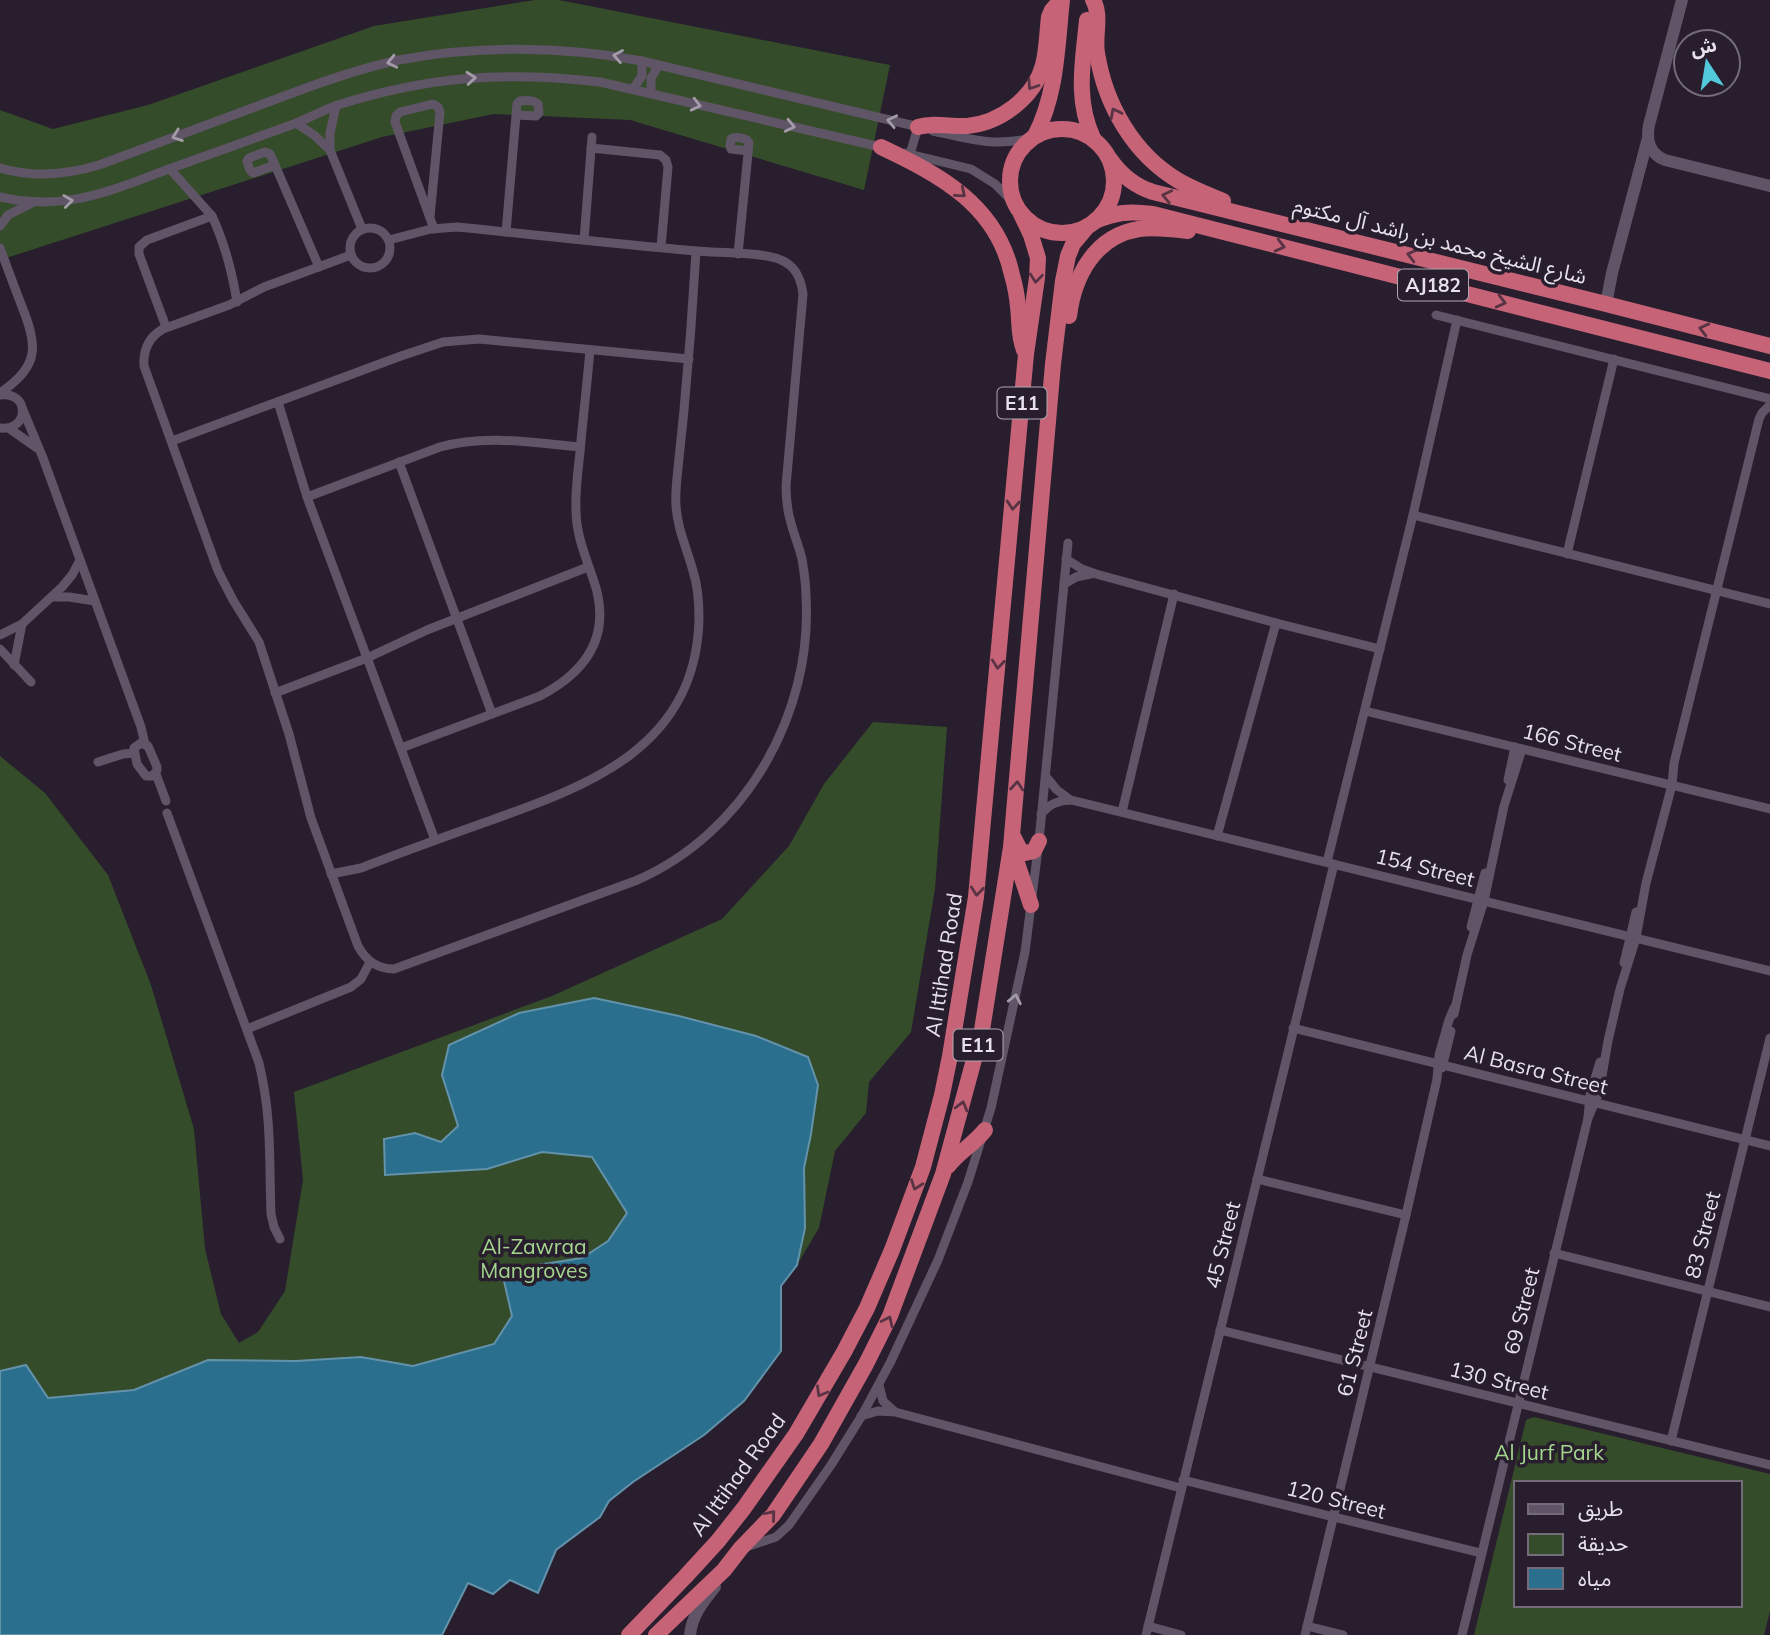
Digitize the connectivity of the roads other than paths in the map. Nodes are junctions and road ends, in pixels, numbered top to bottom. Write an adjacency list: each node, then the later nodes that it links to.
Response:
1 (1062, 0): 11 (highway, one-way to 11); 13 (highway)
2 (1091, 0): 14 (highway); 31 (highway, one-way to 2)
3 (1682, 0): 15 (street)
4 (642, 61): 5 (street); 6 (street); 23 (street, one-way to 23)
5 (659, 65): 7 (street); 11 (street, one-way to 5)
6 (633, 89): 7 (street); 8 (street, one-way to 6)
7 (651, 93): 16 (street, one-way to 16)
8 (336, 106): 10 (street); 18 (street)
9 (516, 115): 36 (street)
10 (296, 123): 18 (street); 24 (street)
11 (918, 127): 13 (street); 20 (street)
12 (592, 137): 17 (street)
13 (1033, 137): 14 (highway); 28 (highway)
14 (1093, 138): 21 (highway)
15 (1648, 138): 25 (street); 47 (street)
16 (881, 147): 20 (street); 53 (highway, one-way to 53)
17 (591, 148): 39 (street); 40 (street)
18 (330, 150): 34 (street)
19 (748, 151): 43 (street)
20 (910, 154): 28 (street)
21 (1110, 159): 31 (highway, شارع الشيخ محمد بن راشد آل مكتوم / AJ182, one-way to 21); 32 (highway)
22 (275, 165): 45 (street)
23 (0, 168)
24 (170, 169): 27 (street, one-way to 24); 29 (street)
25 (1770, 186)
26 (0, 197): 27 (street)
27 (34, 203): 33 (street)
28 (1018, 209): 32 (highway); 53 (highway, Al Ittihad Road / E11, one-way to 53)
29 (212, 216): 46 (street); 50 (street)
30 (430, 217): 30 (street); 35 (street)
31 (1267, 219): 47 (highway, شارع الشيخ محمد بن راشد آل مكتوم / AJ182, one-way to 31)
32 (1092, 223): 37 (highway, شارع الشيخ محمد بن راشد آل مكتوم / AJ182); 57 (highway, E11)
33 (0, 226)
34 (362, 229): 38 (street); 44 (street)
35 (434, 229): 36 (street); 38 (street)
36 (506, 232): 39 (street)
37 (1233, 234): 54 (highway, شارع الشيخ محمد بن راشد آل مكتوم / AJ182, one-way to 54); 57 (highway)
38 (389, 240): 44 (street)
39 (584, 240): 40 (street)
40 (661, 247): 42 (street)
41 (0, 248): 59 (street)
42 (696, 251): 43 (street); 55 (street)
43 (738, 254): 122 (street)
44 (351, 255): 45 (street)
45 (318, 267): 46 (street)
46 (237, 302): 50 (street)
47 (1606, 304): 51 (highway, شارع الشيخ محمد بن راشد آل مكتوم / AJ182, one-way to 47)
48 (1436, 315): 49 (street)
49 (1457, 320): 56 (street); 74 (street, 45 Street)
50 (166, 327): 69 (street)
51 (1770, 346)
52 (590, 351): 55 (street); 64 (street); 70 (street)
53 (1026, 354): 154 (highway, Al Ittihad Road / E11, one-way to 154)
54 (1707, 354): 58 (highway, شارع الشيخ محمد بن راشد آل مكتوم / AJ182); 60 (highway)
55 (689, 359): 114 (street)
56 (1614, 359): 62 (street); 76 (street)
57 (1053, 364): 115 (highway, E11, one-way to 57)
58 (1770, 371)
59 (21, 376): 61 (street); 66 (street)
60 (1770, 381)
61 (0, 394): 66 (street)
62 (1752, 394): 63 (street); 67 (street)
63 (1770, 399)
64 (278, 402): 69 (street); 73 (street)
65 (1770, 405): 67 (street)
66 (22, 407): 68 (street); 71 (street)
67 (1759, 419): 82 (street, 69 Street)
68 (5, 429): 71 (street)
69 (172, 441): 96 (street)
70 (580, 447): 72 (street); 79 (street)
71 (39, 449): 78 (street)
72 (399, 462): 73 (street); 87 (street)
73 (307, 497): 93 (street)
74 (1413, 515): 76 (street); 92 (street, 45 Street)
75 (1068, 543): 77 (street)
76 (1567, 554): 82 (street)
77 (1066, 559): 80 (street); 81 (street)
78 (80, 560): 84 (street); 85 (street)
79 (588, 567): 87 (street); 98 (street)
80 (1096, 574): 81 (street); 83 (street)
81 (1064, 584): 105 (street)
82 (1717, 590): 86 (street); 106 (street, 69 Street)
83 (1174, 594): 88 (street); 110 (street)
84 (50, 598): 85 (street); 89 (street)
85 (95, 601): 99 (street)
86 (1770, 604)
87 (456, 618): 93 (street); 98 (street)
88 (1276, 623): 92 (street); 113 (street)
89 (22, 624): 90 (street); 94 (street)
90 (0, 635)
91 (0, 649): 94 (street)
92 (1380, 649): 97 (street, 45 Street)
93 (368, 659): 96 (street); 100 (street)
94 (14, 665): 95 (street)
95 (31, 682)
96 (275, 693): 118 (street)
97 (1365, 711): 101 (street, 166 Street); 117 (street, 45 Street)
98 (492, 714): 100 (street)
99 (145, 744): 102 (street); 104 (street)
100 (401, 748): 114 (street)
101 (1519, 748): 106 (street, 166 Street); 119 (street, 61 Street)
102 (134, 753): 103 (street); 104 (street)
103 (97, 762)
104 (156, 774): 108 (street)
105 (1046, 776): 107 (street); 112 (street)
106 (1669, 784): 109 (street, 166 Street); 121 (street, 69 Street)
107 (1071, 800): 110 (street, 154 Street); 112 (street)
108 (166, 801)
109 (1770, 809)
110 (1122, 812): 113 (street, 154 Street)
111 (167, 813): 125 (street)
112 (1041, 815): 116 (street)
113 (1217, 836): 117 (street, 154 Street)
114 (435, 840): 118 (street)
115 (1012, 841): 116 (highway); 120 (highway); 132 (highway, E11, one-way to 115)
116 (1039, 841): 120 (street)
117 (1331, 863): 119 (street, 154 Street); 124 (street, 45 Street)
118 (331, 874): 122 (street)
119 (1481, 900): 121 (street, 154 Street); 127 (street, 61 Street)
120 (1031, 905): 129 (street, one-way to 120)
121 (1633, 937): 123 (street, 154 Street); 128 (street, 69 Street)
122 (370, 962): 125 (street)
123 (1770, 971)
124 (1293, 1028): 127 (street, Al Basra Street); 133 (street, 45 Street)
125 (247, 1029): 135 (street)
126 (1770, 1038): 130 (street, 83 Street)
127 (1441, 1064): 128 (street, Al Basra Street); 134 (street, 61 Street)
128 (1592, 1102): 130 (street, Al Basra Street); 136 (street, 69 Street)
129 (985, 1130): 132 (highway); 141 (street)
130 (1745, 1139): 131 (street, Al Basra Street); 137 (street, 83 Street)
131 (1770, 1146)
132 (943, 1174): 149 (highway, E11, one-way to 132)
133 (1257, 1179): 134 (street); 139 (street, 45 Street)
134 (1406, 1216): 140 (street, 61 Street)
135 (281, 1239)
136 (1554, 1253): 137 (street); 142 (street, 69 Street)
137 (1708, 1291): 138 (street); 145 (street, 83 Street)
138 (1770, 1307)
139 (1220, 1330): 140 (street, 130 Street); 147 (street, 45 Street)
140 (1370, 1367): 142 (street, 130 Street); 148 (street, 61 Street)
141 (878, 1385): 143 (street); 144 (street)
142 (1517, 1403): 145 (street, 130 Street); 150 (street, 69 Street)
143 (895, 1412): 144 (street, 120 Street); 147 (street, 120 Street)
144 (861, 1417): 149 (street)
145 (1671, 1441): 146 (street, 130 Street)
146 (1770, 1465)
147 (1182, 1484): 148 (street, 120 Street); 152 (street, 45 Street)
148 (1334, 1517): 150 (street, 120 Street); 153 (street, 61 Street)
149 (741, 1548): 151 (highway, E11)
150 (1481, 1553): 159 (street, 69 Street)
151 (724, 1570): 155 (highway, E11); 156 (street)
152 (1147, 1631): 157 (street)
153 (1306, 1631): 158 (street)
154 (629, 1635)
155 (656, 1635)
156 (690, 1635)
157 (1181, 1635)
158 (1343, 1635)
159 (1462, 1635)

